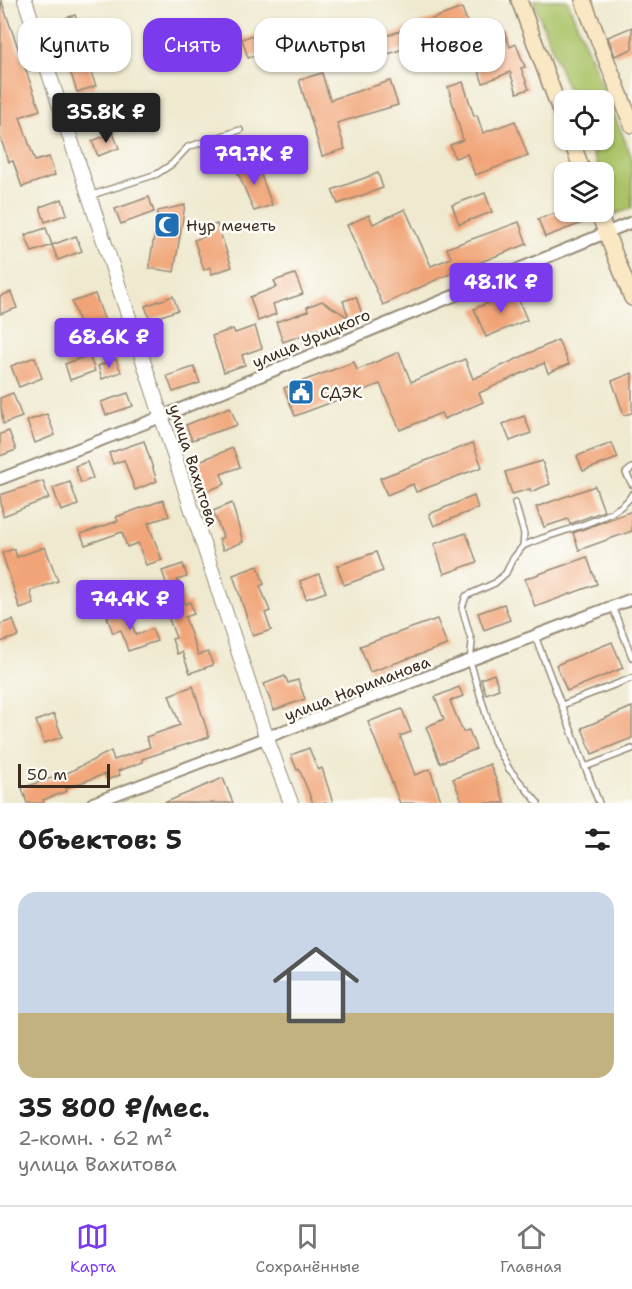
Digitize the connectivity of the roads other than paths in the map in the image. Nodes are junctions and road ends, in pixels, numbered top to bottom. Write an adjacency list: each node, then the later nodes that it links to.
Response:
1 (25, 0): 7 (street, улица Вахитова)
2 (519, 0): 4 (main road)
3 (583, 0): 5 (main road)
4 (554, 94)
5 (632, 124)
6 (240, 130): 7 (lane)
7 (88, 196): 12 (street, улица Вахитова)
8 (602, 222): 10 (main road)
9 (632, 222): 10 (street, улица Урицкого)
10 (606, 232): 11 (main road); 12 (street, улица Урицкого)
11 (632, 298)
12 (161, 417): 14 (street, улица Урицкого); 26 (street, улица Вахитова)
13 (632, 468): 15 (lane)
14 (0, 479)
15 (632, 484)
16 (632, 494): 18 (lane)
17 (514, 503): 18 (lane)
18 (523, 546): 23 (lane)
19 (632, 599): 20 (street, улица Нариманова)
20 (612, 606): 21 (street, улица Нариманова); 22 (lane)
21 (535, 636): 23 (street, улица Нариманова); 25 (lane)
22 (632, 657)
23 (470, 661): 26 (street, улица Нариманова); 31 (lane)
24 (632, 678): 25 (lane)
25 (562, 705): 28 (lane)
26 (267, 739): 29 (street, улица Нариманова); 30 (street, улица Вахитова)
27 (632, 749): 28 (lane)
28 (585, 767): 32 (lane)
29 (93, 803)
30 (291, 803)
31 (538, 803)
32 (599, 803)

